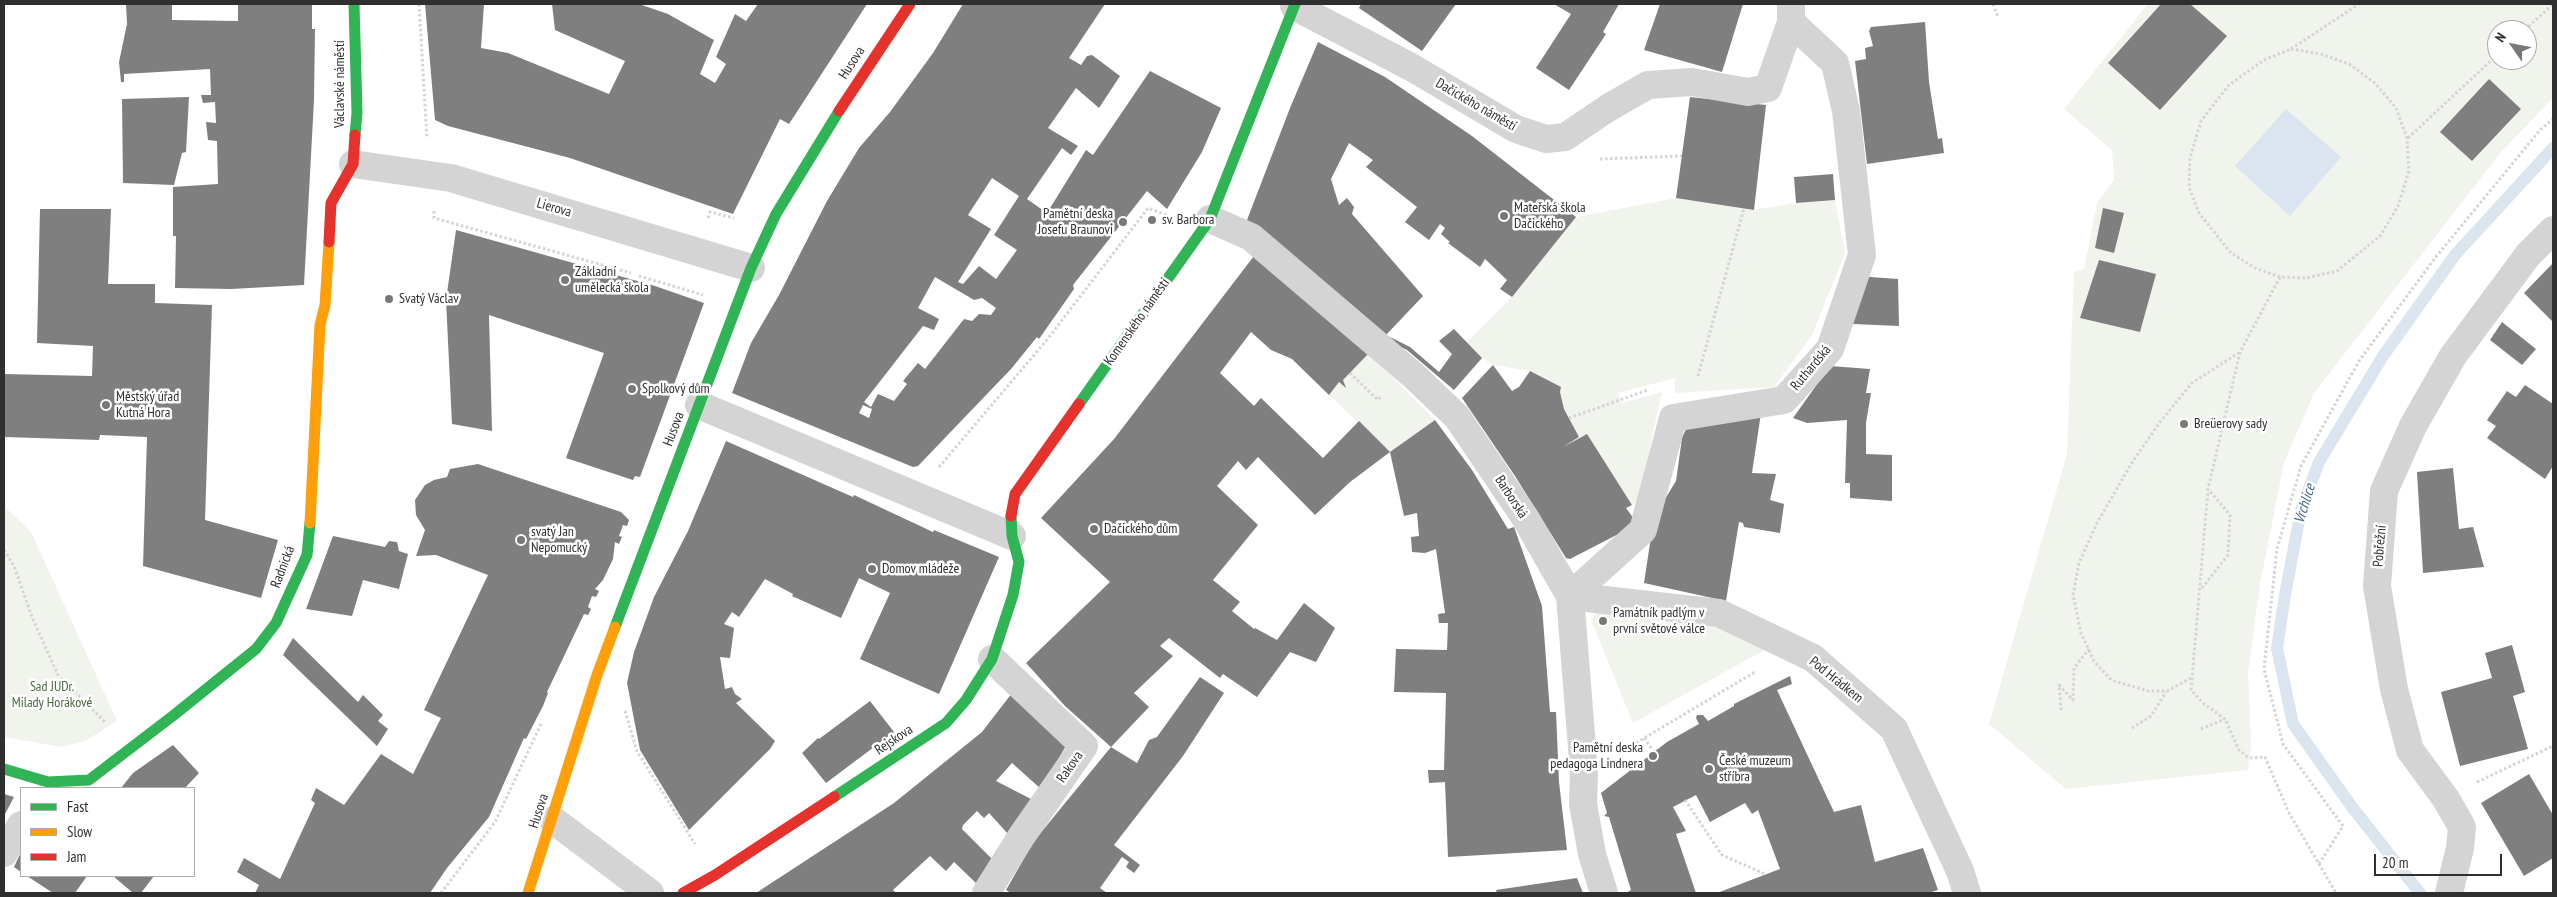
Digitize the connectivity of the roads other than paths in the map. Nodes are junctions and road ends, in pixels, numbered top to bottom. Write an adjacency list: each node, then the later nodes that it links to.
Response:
1 (354, 4): 5 (street, Václavské náměstí)
2 (910, 4): 8 (street, Husova)
3 (1295, 5): 4 (street, Dačického náměstí); 6 (street, Komenského náměstí)
4 (1791, 13): 11 (street, Ruthardská)
5 (353, 164): 8 (street, Lierova); 14 (street, Radnická)
6 (1210, 219): 10 (street, Komenského náměstí); 11 (street, Barborská)
7 (2553, 230): 24 (street, Pobřežní)
8 (751, 268): 9 (street, Husova)
9 (699, 406): 10 (street); 15 (street, Husova)
10 (1012, 536): 12 (street, Rejskova)
11 (1570, 596): 22 (street, Barborská); 23 (street, Pod Hrádkem)
12 (992, 659): 20 (street, Rejskova); 21 (street, Rakova)
13 (4, 769): 14 (street, Radnická)
14 (46, 785)
15 (553, 820): 18 (street, Husova); 19 (street)
16 (20, 827): 17 (street)
17 (4, 854)
18 (528, 893)
19 (650, 893)
20 (684, 893)
21 (986, 893)
22 (1604, 893)
23 (1967, 893)
24 (2448, 893)

